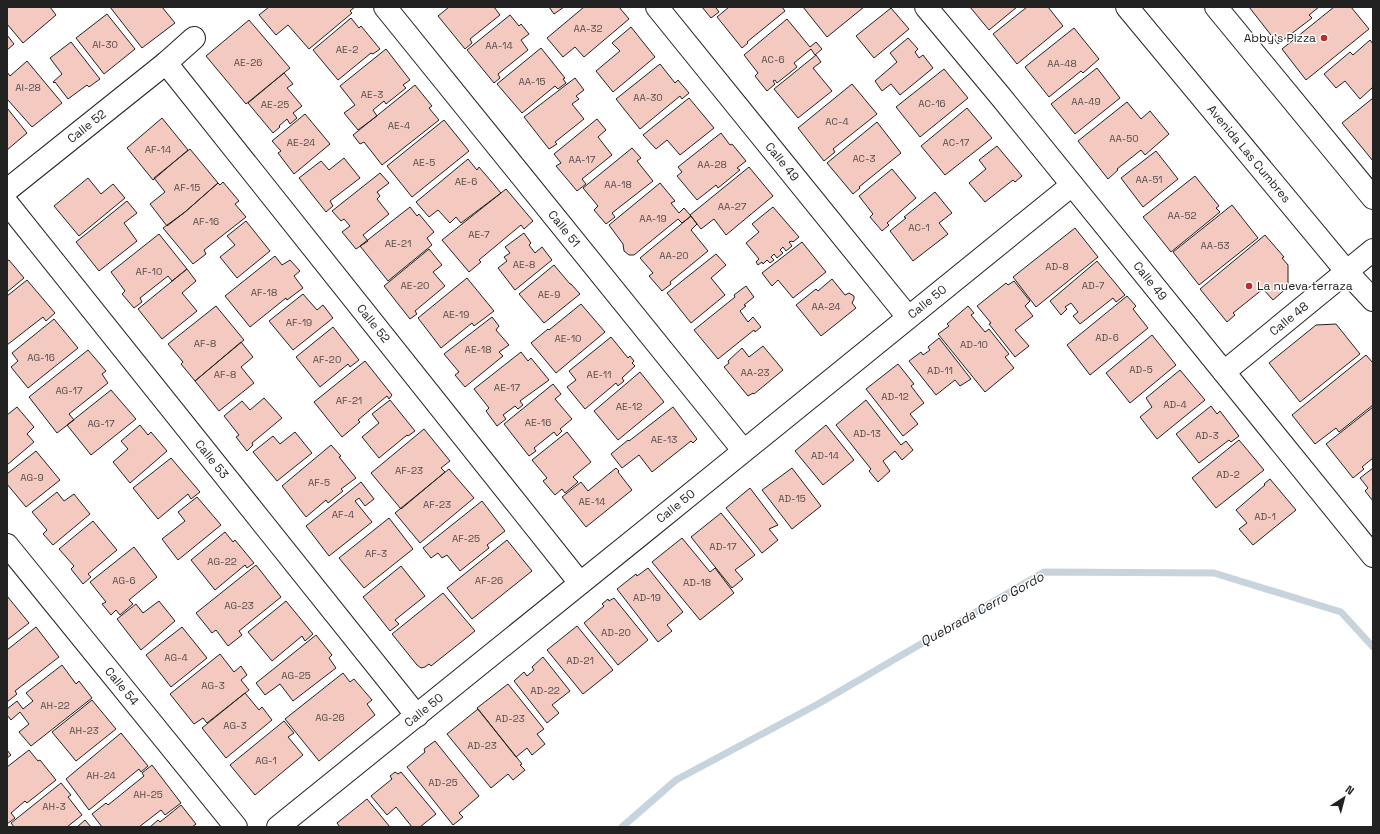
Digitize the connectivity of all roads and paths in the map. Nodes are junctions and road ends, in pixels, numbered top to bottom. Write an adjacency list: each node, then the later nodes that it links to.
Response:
1 (386, 7): 17 (street, Calle 51)
2 (657, 7): 15 (street, Calle 49)
3 (926, 7): 8 (street, Calle 49)
4 (1127, 7): 13 (street, Avenida Las Cumbres)
5 (1216, 7): 10 (street)
6 (194, 38): 7 (street, Calle 52)
7 (166, 63): 9 (street, Calle 52); 20 (street, Calle 52)
8 (1072, 185): 15 (street, Calle 50); 16 (street, Calle 49)
9 (7, 190)
10 (1373, 198)
11 (7, 203): 21 (street, Calle 53)
12 (1373, 250): 13 (street, Calle 48)
13 (1347, 272): 14 (street, Avenida Las Cumbres); 16 (street, Calle 48)
14 (1373, 300)
15 (908, 317): 17 (street, Calle 50)
16 (1224, 372): 19 (street, Calle 49)
17 (743, 450): 20 (street, Calle 50)
18 (7, 545): 22 (street, Calle 54)
19 (1373, 556)
20 (580, 583): 21 (street, Calle 50)
21 (417, 716): 23 (street, Calle 50)
22 (236, 827)
23 (278, 827)

